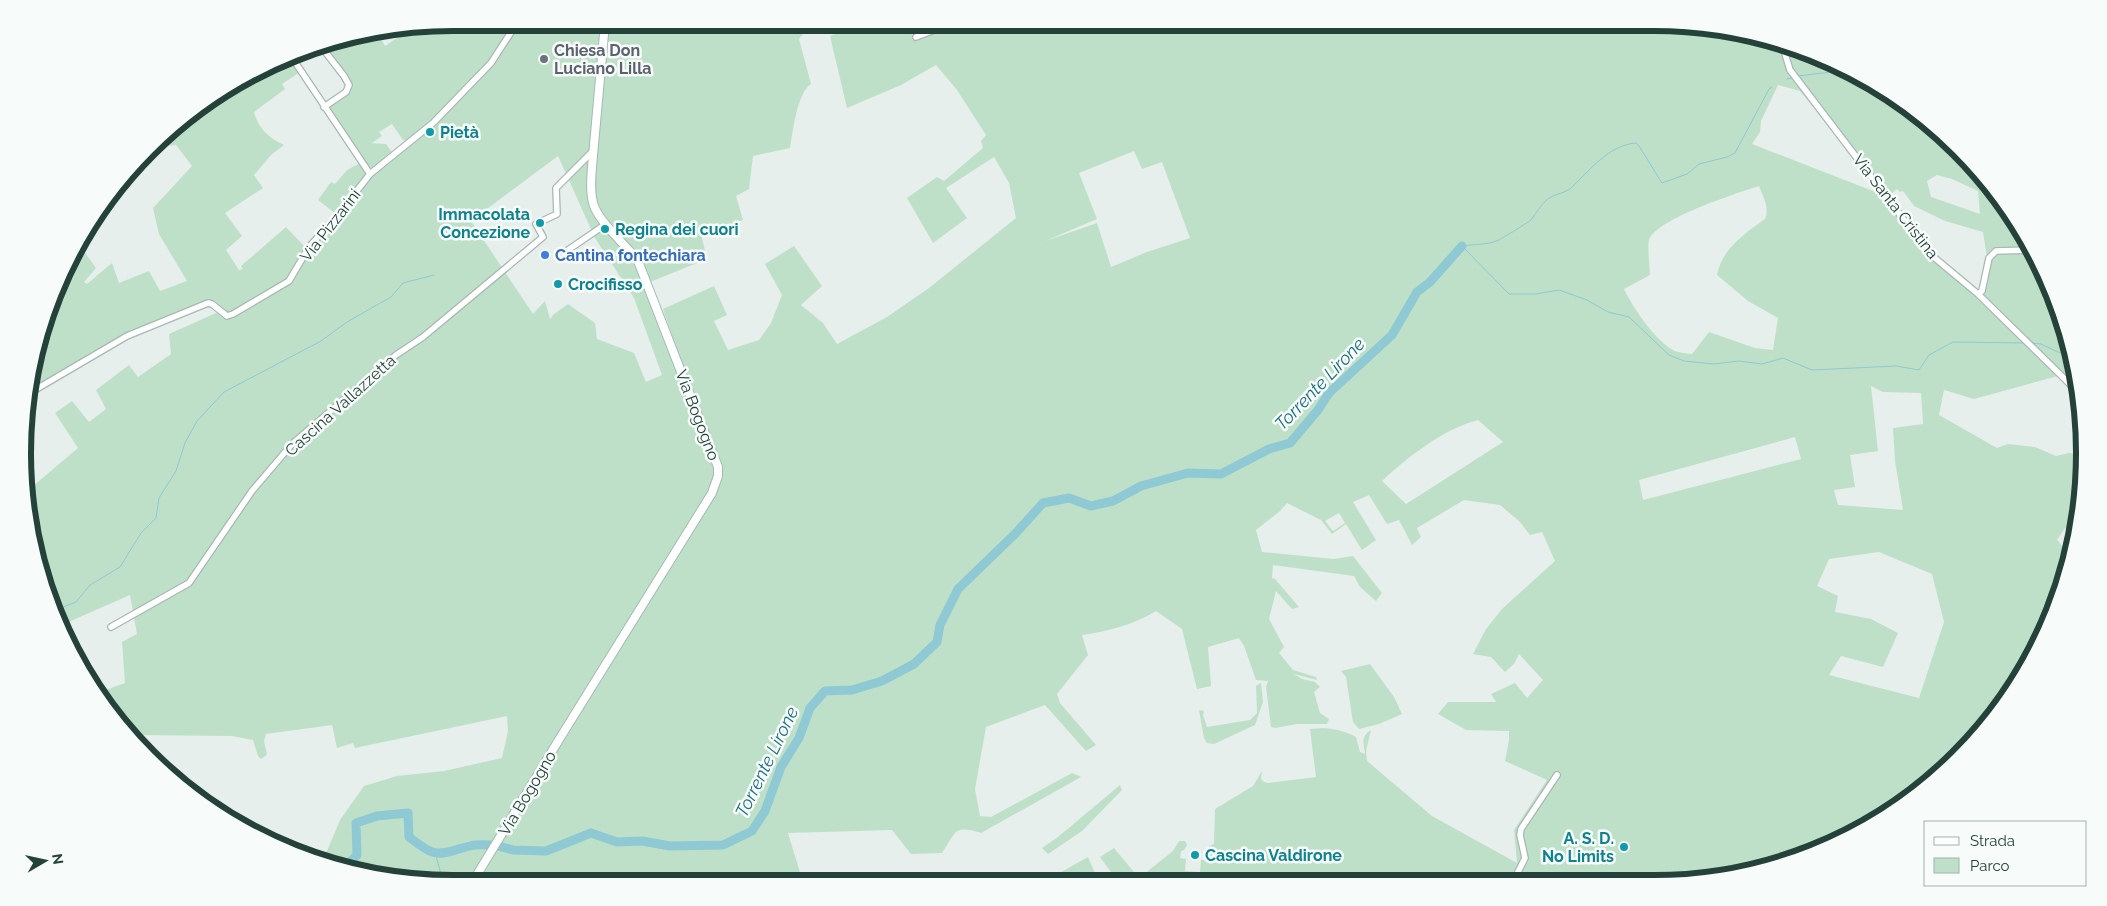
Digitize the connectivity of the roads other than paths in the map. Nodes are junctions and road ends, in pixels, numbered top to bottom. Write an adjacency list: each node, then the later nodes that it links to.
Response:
1 (511, 31): 10 (street, Via Pizzarini)
2 (604, 31): 9 (main road, Via Bogogno)
3 (931, 31): 4 (street)
4 (916, 37)
5 (326, 51): 8 (street)
6 (1785, 52): 14 (street, Via Santa Cristina)
7 (295, 62): 8 (street)
8 (324, 107): 10 (street)
9 (594, 150): 11 (main road, Via Bogogno); 17 (street, Cascina Vallazzetta)
10 (370, 174): 16 (street, Via Pizzarini)
11 (606, 224): 13 (street); 19 (main road, Via Bogogno)
12 (2023, 250): 14 (street)
13 (565, 252)
14 (1978, 294): 15 (street, Via Santa Cristina)
15 (2070, 384)
16 (36, 389)
17 (111, 627)
18 (1557, 775): 20 (street)
19 (477, 875)
20 (1516, 875)

